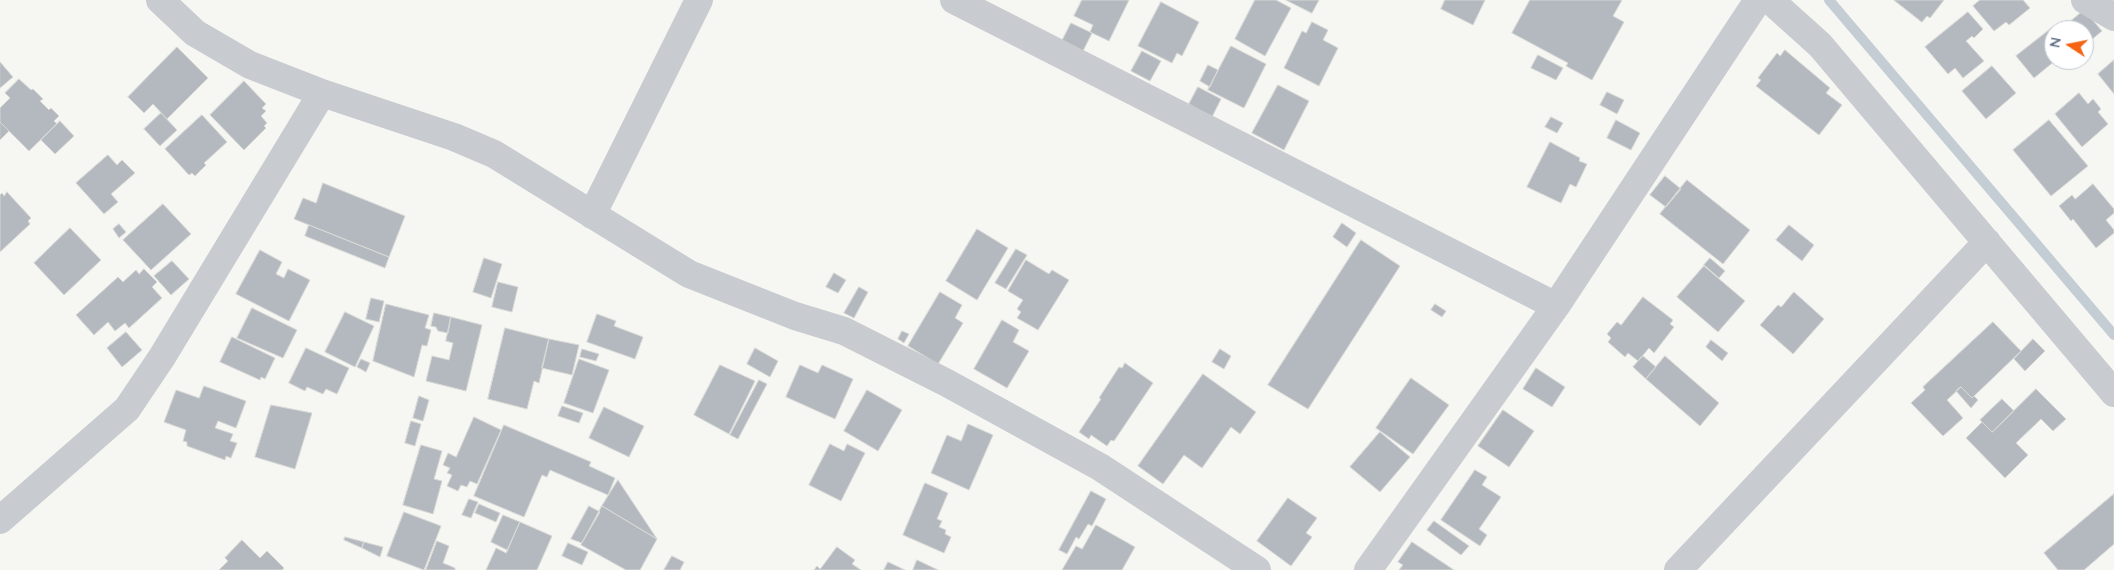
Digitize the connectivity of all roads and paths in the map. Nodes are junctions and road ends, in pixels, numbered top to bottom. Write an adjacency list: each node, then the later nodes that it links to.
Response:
1 (160, 0): 8 (street)
2 (699, 0): 9 (street)
3 (954, 0): 11 (street)
4 (1758, 0): 11 (street)
5 (1770, 0): 10 (street)
6 (2085, 0): 7 (street)
7 (2114, 17)
8 (322, 93): 9 (street); 13 (street)
9 (592, 215): 14 (street)
10 (1987, 242): 12 (street); 16 (street)
11 (1556, 306): 15 (street)
12 (2114, 393)
13 (0, 520)
14 (1257, 570)
15 (1368, 570)
16 (1678, 570)

